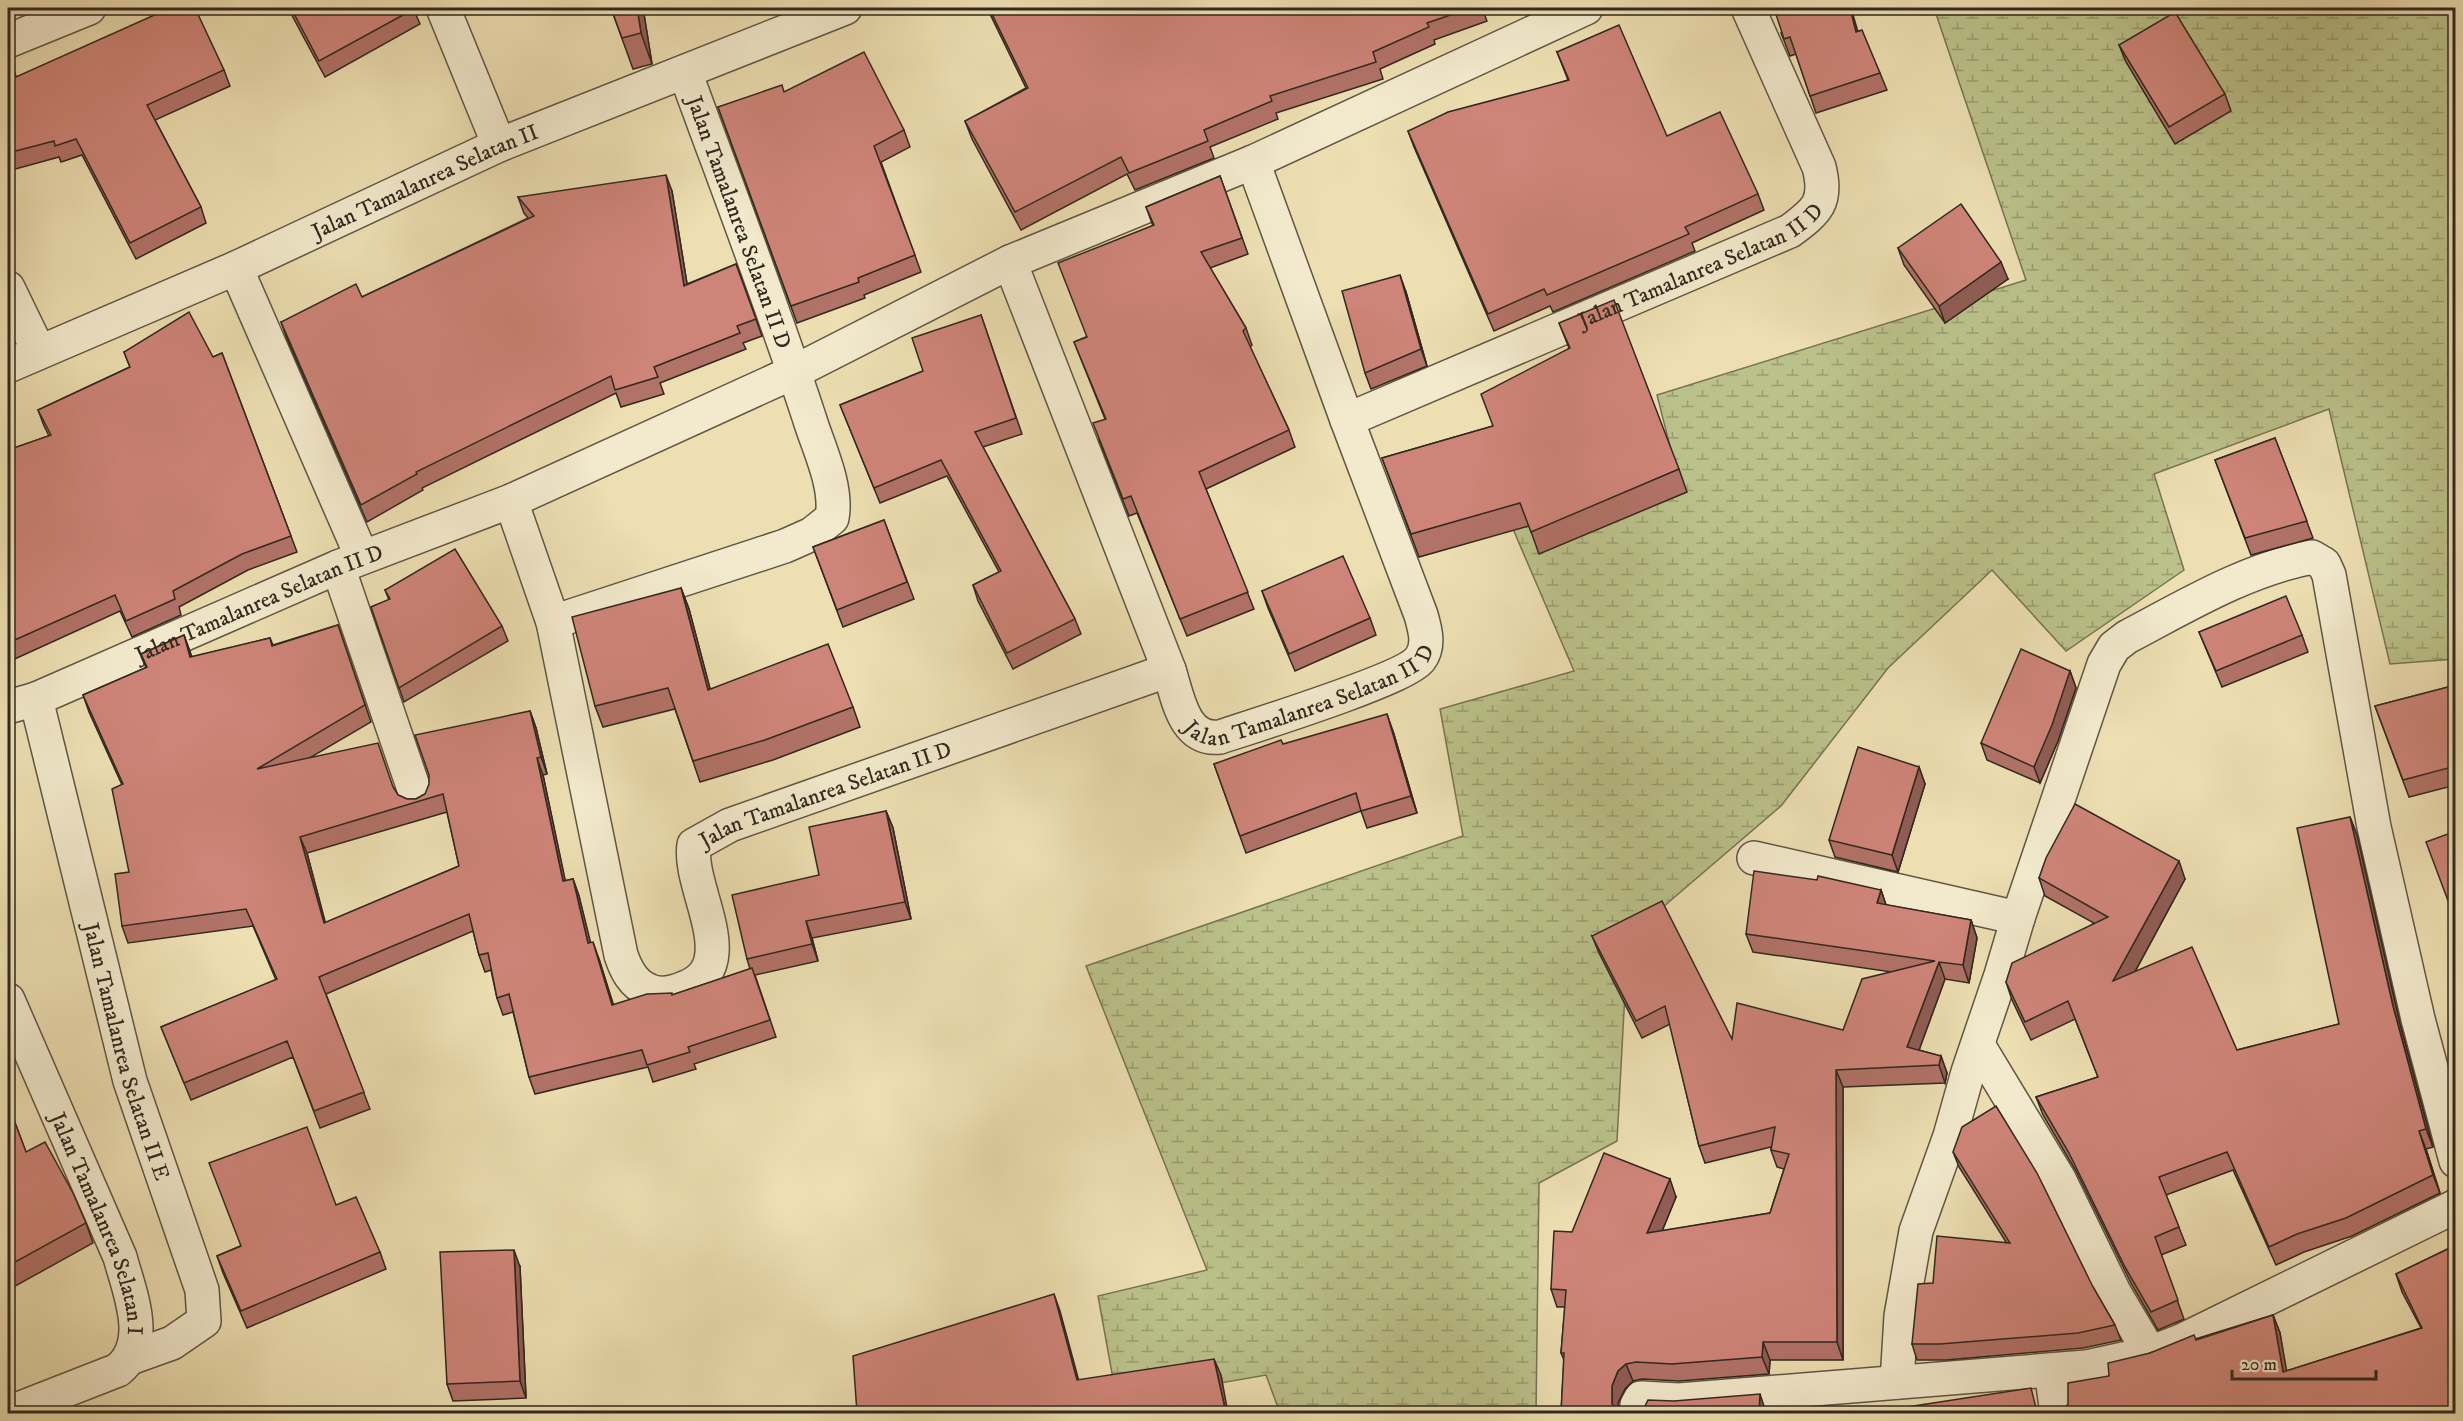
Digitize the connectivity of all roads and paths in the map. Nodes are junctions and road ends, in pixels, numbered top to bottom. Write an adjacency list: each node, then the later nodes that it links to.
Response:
1 (89, 8): 6 (street)
2 (443, 8): 8 (street)
3 (845, 8): 7 (street, Jalan Tamalanrea Selatan II)
4 (1586, 8): 9 (street, Jalan Tamalanrea Selatan II D)
5 (1748, 8): 16 (street, Jalan Tamalanrea Selatan II D)
6 (8, 41)
7 (685, 72): 8 (street, Jalan Tamalanrea Selatan II); 15 (street, Jalan Tamalanrea Selatan II D)
8 (499, 145): 11 (street, Jalan Tamalanrea Selatan II)
9 (1253, 162): 10 (street, Jalan Tamalanrea Selatan II D); 16 (street, Jalan Tamalanrea Selatan II D)
10 (1010, 262): 15 (street, Jalan Tamalanrea Selatan II D); 20 (street, Jalan Tamalanrea Selatan II D)
11 (236, 268): 13 (street, Jalan Tamalanrea Selatan II); 18 (street)
12 (8, 288): 13 (street)
13 (39, 352): 14 (street, Jalan Tamalanrea Selatan II)
14 (8, 366)
15 (794, 372): 17 (street, Jalan Tamalanrea Selatan II D); 19 (street, Jalan Tamalanrea Selatan II D)
16 (1347, 420): 20 (street, Jalan Tamalanrea Selatan II D)
17 (511, 501): 18 (street, Jalan Tamalanrea Selatan II D); 19 (street, Jalan Tamalanrea Selatan II D)
18 (350, 562): 21 (street, Jalan Tamalanrea Selatan II D); 22 (street)
19 (553, 622): 20 (street, Jalan Tamalanrea Selatan II D)
20 (1169, 670)
21 (22, 703): 30 (street, Jalan Tamalanrea Selatan II E)
22 (417, 798)
23 (1754, 858): 24 (street)
24 (2018, 918): 26 (street); 27 (street)
25 (8, 1000): 30 (street, Jalan Tamalanrea Selatan I)
26 (1978, 1045): 29 (street); 32 (street)
27 (2456, 1161)
28 (2456, 1206): 29 (street)
29 (2150, 1353): 31 (street)
30 (130, 1358): 33 (street, Jalan Tamalanrea Selatan I)
31 (2051, 1370): 32 (street); 35 (street)
32 (1897, 1382): 34 (street)
33 (8, 1413)
34 (1636, 1413)
35 (2057, 1413)

